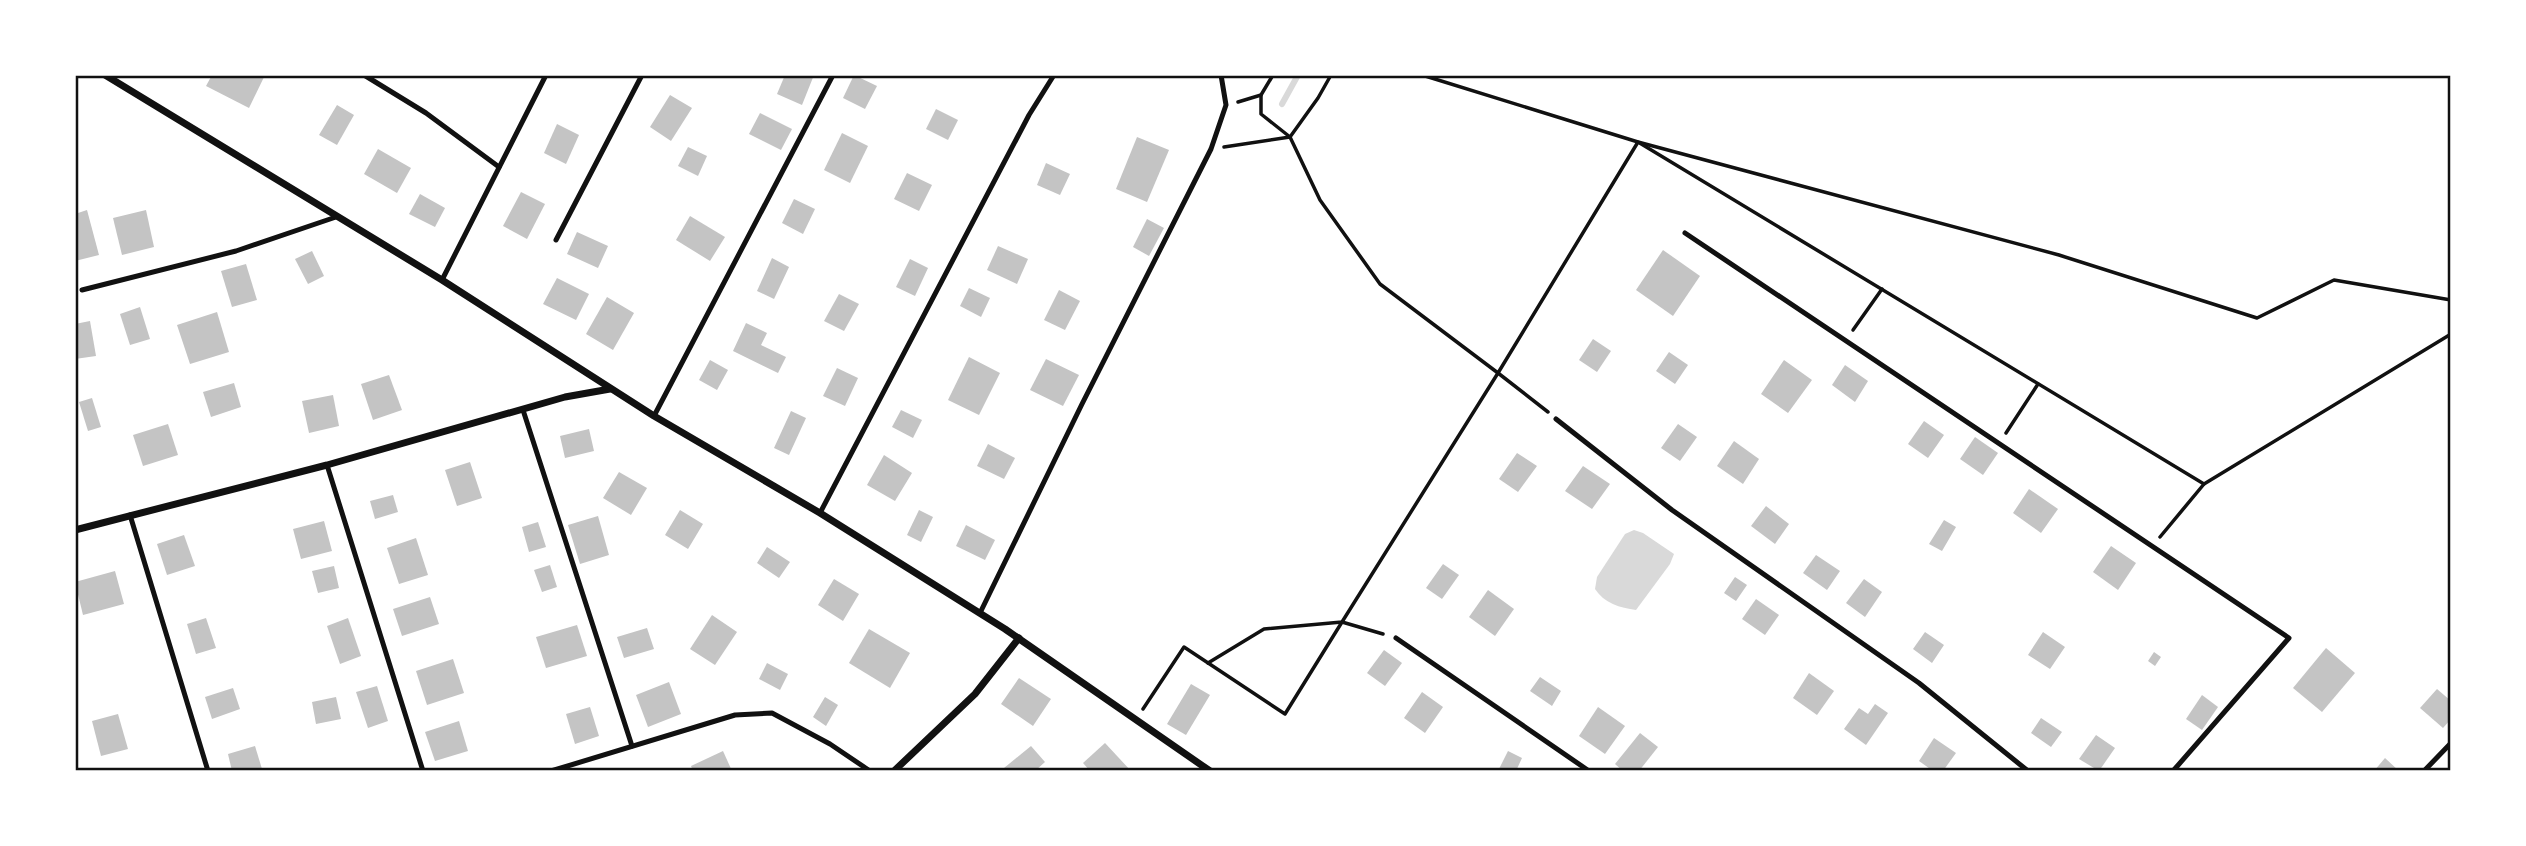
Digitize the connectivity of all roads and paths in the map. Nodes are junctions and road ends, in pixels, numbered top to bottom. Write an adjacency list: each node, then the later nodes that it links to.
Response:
1 (105, 75): 14 (street)
2 (364, 75): 13 (lane)
3 (546, 75): 13 (lane)
4 (642, 75): 16 (lane)
5 (833, 75): 25 (lane)
6 (1054, 75): 30 (lane)
7 (1221, 75): 11 (lane)
8 (1273, 75): 11 (path)
9 (1331, 75): 12 (path)
10 (1422, 75): 20 (path)
11 (1226, 105): 12 (lane)
12 (1211, 149): 34 (lane)
13 (499, 167): 17 (lane)
14 (336, 217): 17 (street); 19 (lane)
15 (1685, 233): 21 (lane)
16 (556, 240)
17 (442, 280): 23 (street)
18 (1882, 289): 21 (path)
19 (82, 290)
20 (2451, 300)
21 (1845, 340): 27 (lane)
22 (2038, 384): 27 (path)
23 (611, 389): 24 (street); 25 (street)
24 (523, 410): 28 (street); 41 (lane)
25 (654, 416): 30 (street)
26 (1556, 419): 35 (path); 49 (lane)
27 (1999, 444): 33 (lane)
28 (327, 464): 31 (street); 43 (lane)
29 (2204, 484): 33 (path)
30 (820, 513): 34 (street)
31 (130, 515): 32 (street); 42 (lane)
32 (75, 530)
33 (2152, 547): 50 (lane)
34 (980, 613): 36 (street)
35 (1342, 622): 37 (path); 38 (path); 38 (path)
36 (1019, 638): 39 (street); 46 (street)
37 (1396, 638): 48 (lane)
38 (1208, 663): 39 (path)
39 (1136, 720): 47 (street)
40 (2451, 743): 51 (lane)
41 (632, 746): 44 (lane); 45 (lane)
42 (208, 771)
43 (423, 771)
44 (551, 771)
45 (870, 771)
46 (894, 771)
47 (1210, 771)
48 (1589, 771)
49 (2028, 771)
50 (2173, 771)
51 (2424, 771)

